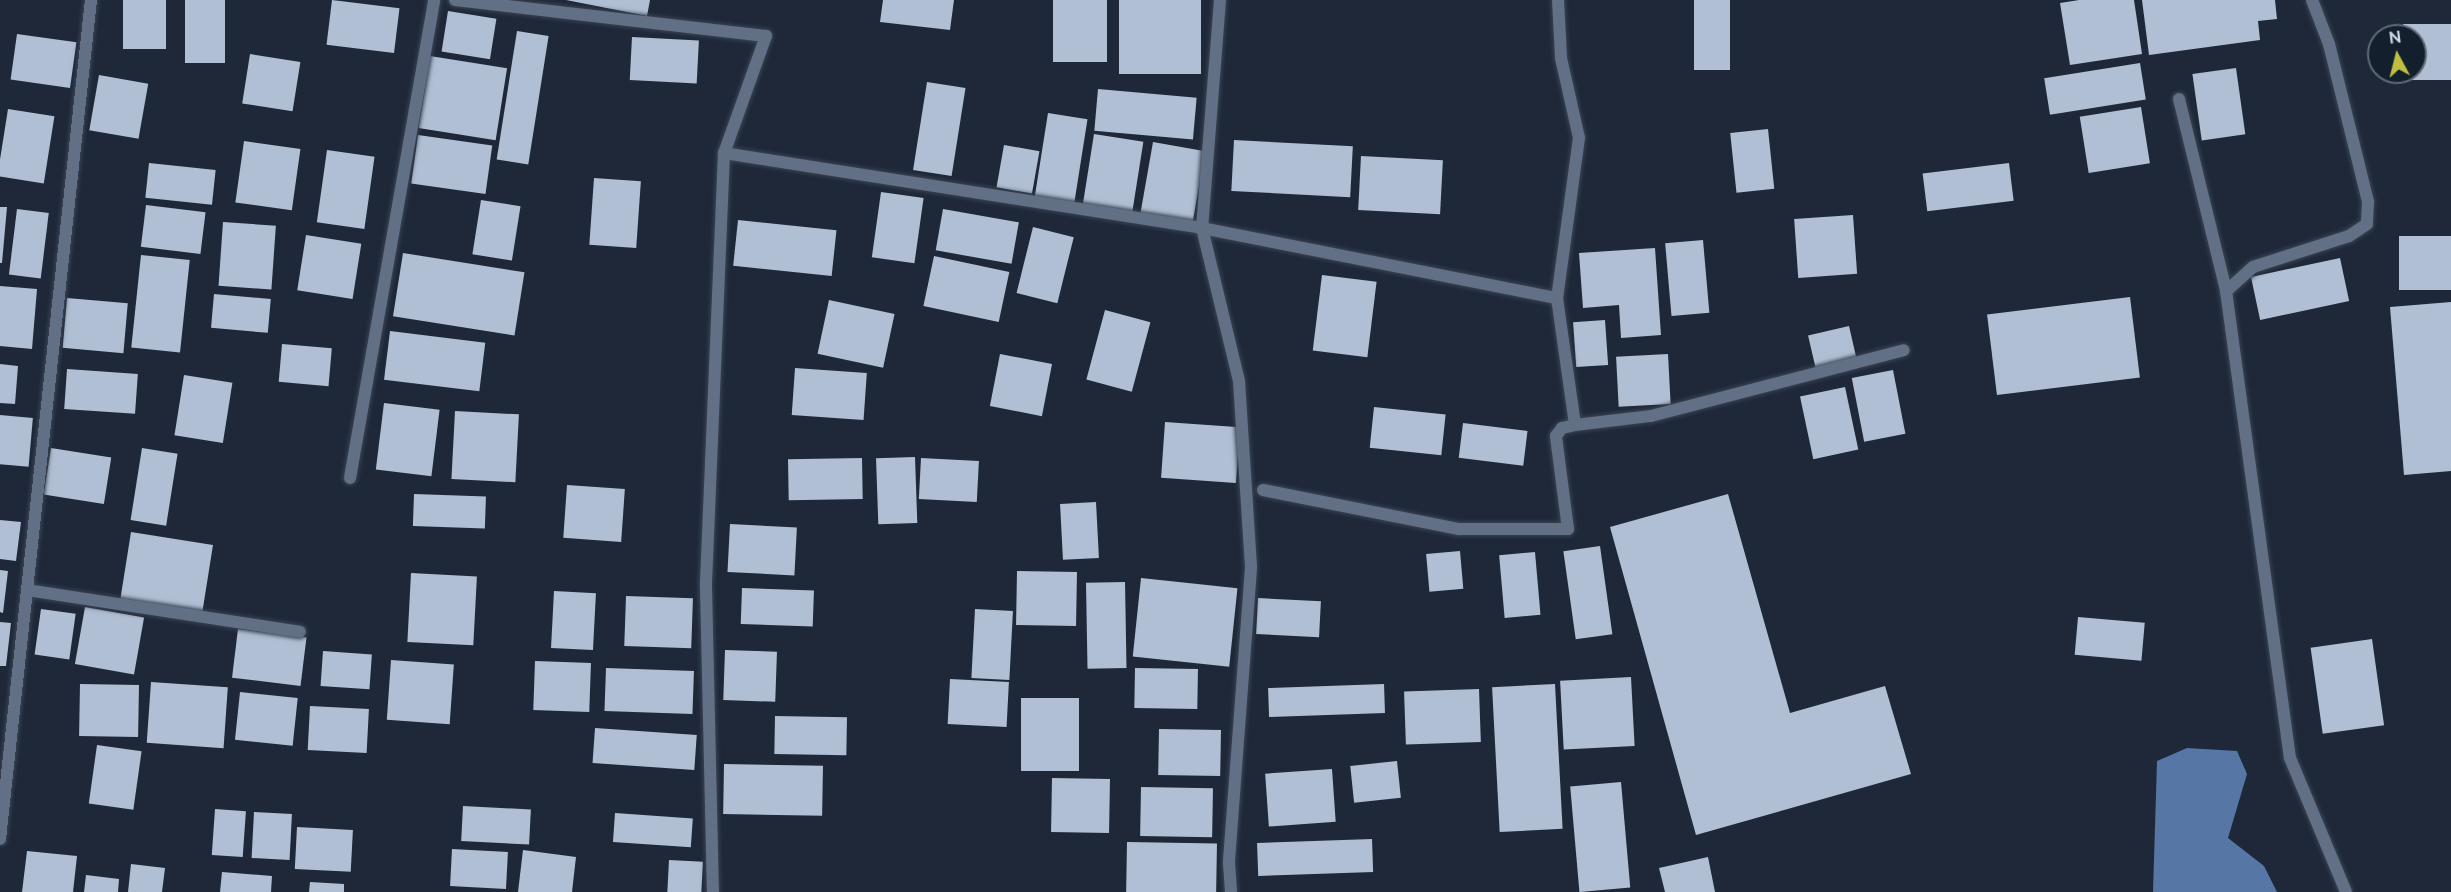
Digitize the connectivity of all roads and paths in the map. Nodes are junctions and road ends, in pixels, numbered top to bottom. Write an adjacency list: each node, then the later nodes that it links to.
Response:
1 (91, 0): 16 (street)
2 (434, 0): 14 (street)
3 (455, 0): 8 (street)
4 (1220, 0): 9 (street)
5 (1558, 0): 11 (street)
6 (2312, 0): 10 (street)
7 (2179, 99): 10 (street)
8 (724, 153): 9 (street); 19 (street)
9 (1202, 228): 11 (street); 20 (street)
10 (2226, 291): 21 (street)
11 (1557, 298): 13 (street)
12 (1904, 350): 13 (street)
13 (1575, 425): 15 (street)
14 (350, 478)
15 (1263, 490)
16 (27, 590): 17 (street); 18 (street)
17 (300, 632)
18 (0, 839)
19 (713, 892)
20 (1231, 892)
21 (2346, 892)

